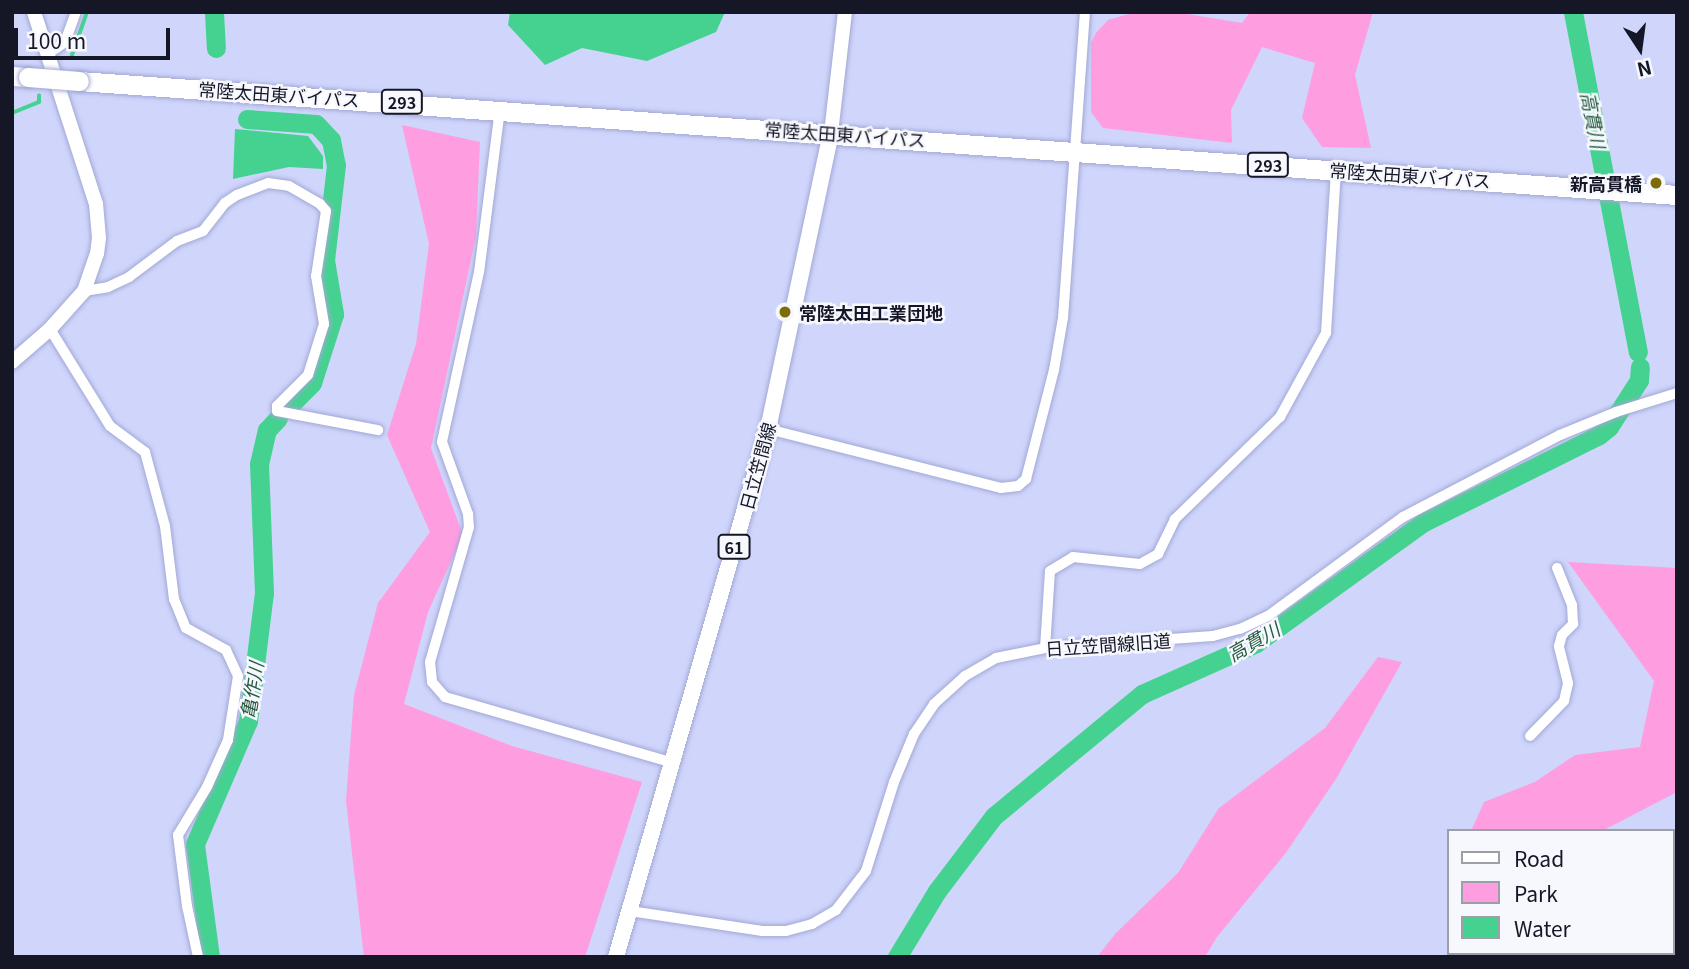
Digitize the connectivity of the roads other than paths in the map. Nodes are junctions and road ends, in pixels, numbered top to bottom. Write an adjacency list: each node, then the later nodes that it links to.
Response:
1 (34, 12): 5 (street)
2 (76, 12): 5 (street)
3 (845, 12): 8 (street)
4 (1085, 12): 9 (street)
5 (46, 55): 12 (street)
6 (20, 76): 7 (highway, 常陸太田東バイパス / 293, bridge)
7 (500, 109): 8 (highway, 常陸太田東バイパス / 293); 21 (street)
8 (831, 133): 9 (highway, 常陸太田東バイパス / 293); 16 (main road, 日立笠間線 / 61)
9 (1074, 150): 10 (highway, 常陸太田東バイパス / 293); 16 (street)
10 (1336, 170): 11 (highway, 常陸太田東バイパス / 293); 19 (street)
11 (1677, 195)
12 (84, 291): 13 (street); 17 (street)
13 (50, 329): 14 (street); 23 (street)
14 (12, 362)
15 (1677, 393): 19 (street, 日立笠間線旧道)
16 (768, 429): 21 (main road, 日立笠間線 / 61)
17 (378, 430)
18 (1557, 568): 20 (street)
19 (1045, 648): 22 (street, 日立笠間線旧道)
20 (1530, 736)
21 (673, 763): 22 (main road, 日立笠間線 / 61)
22 (630, 911): 24 (main road, 日立笠間線 / 61)
23 (198, 957)
24 (616, 957)

